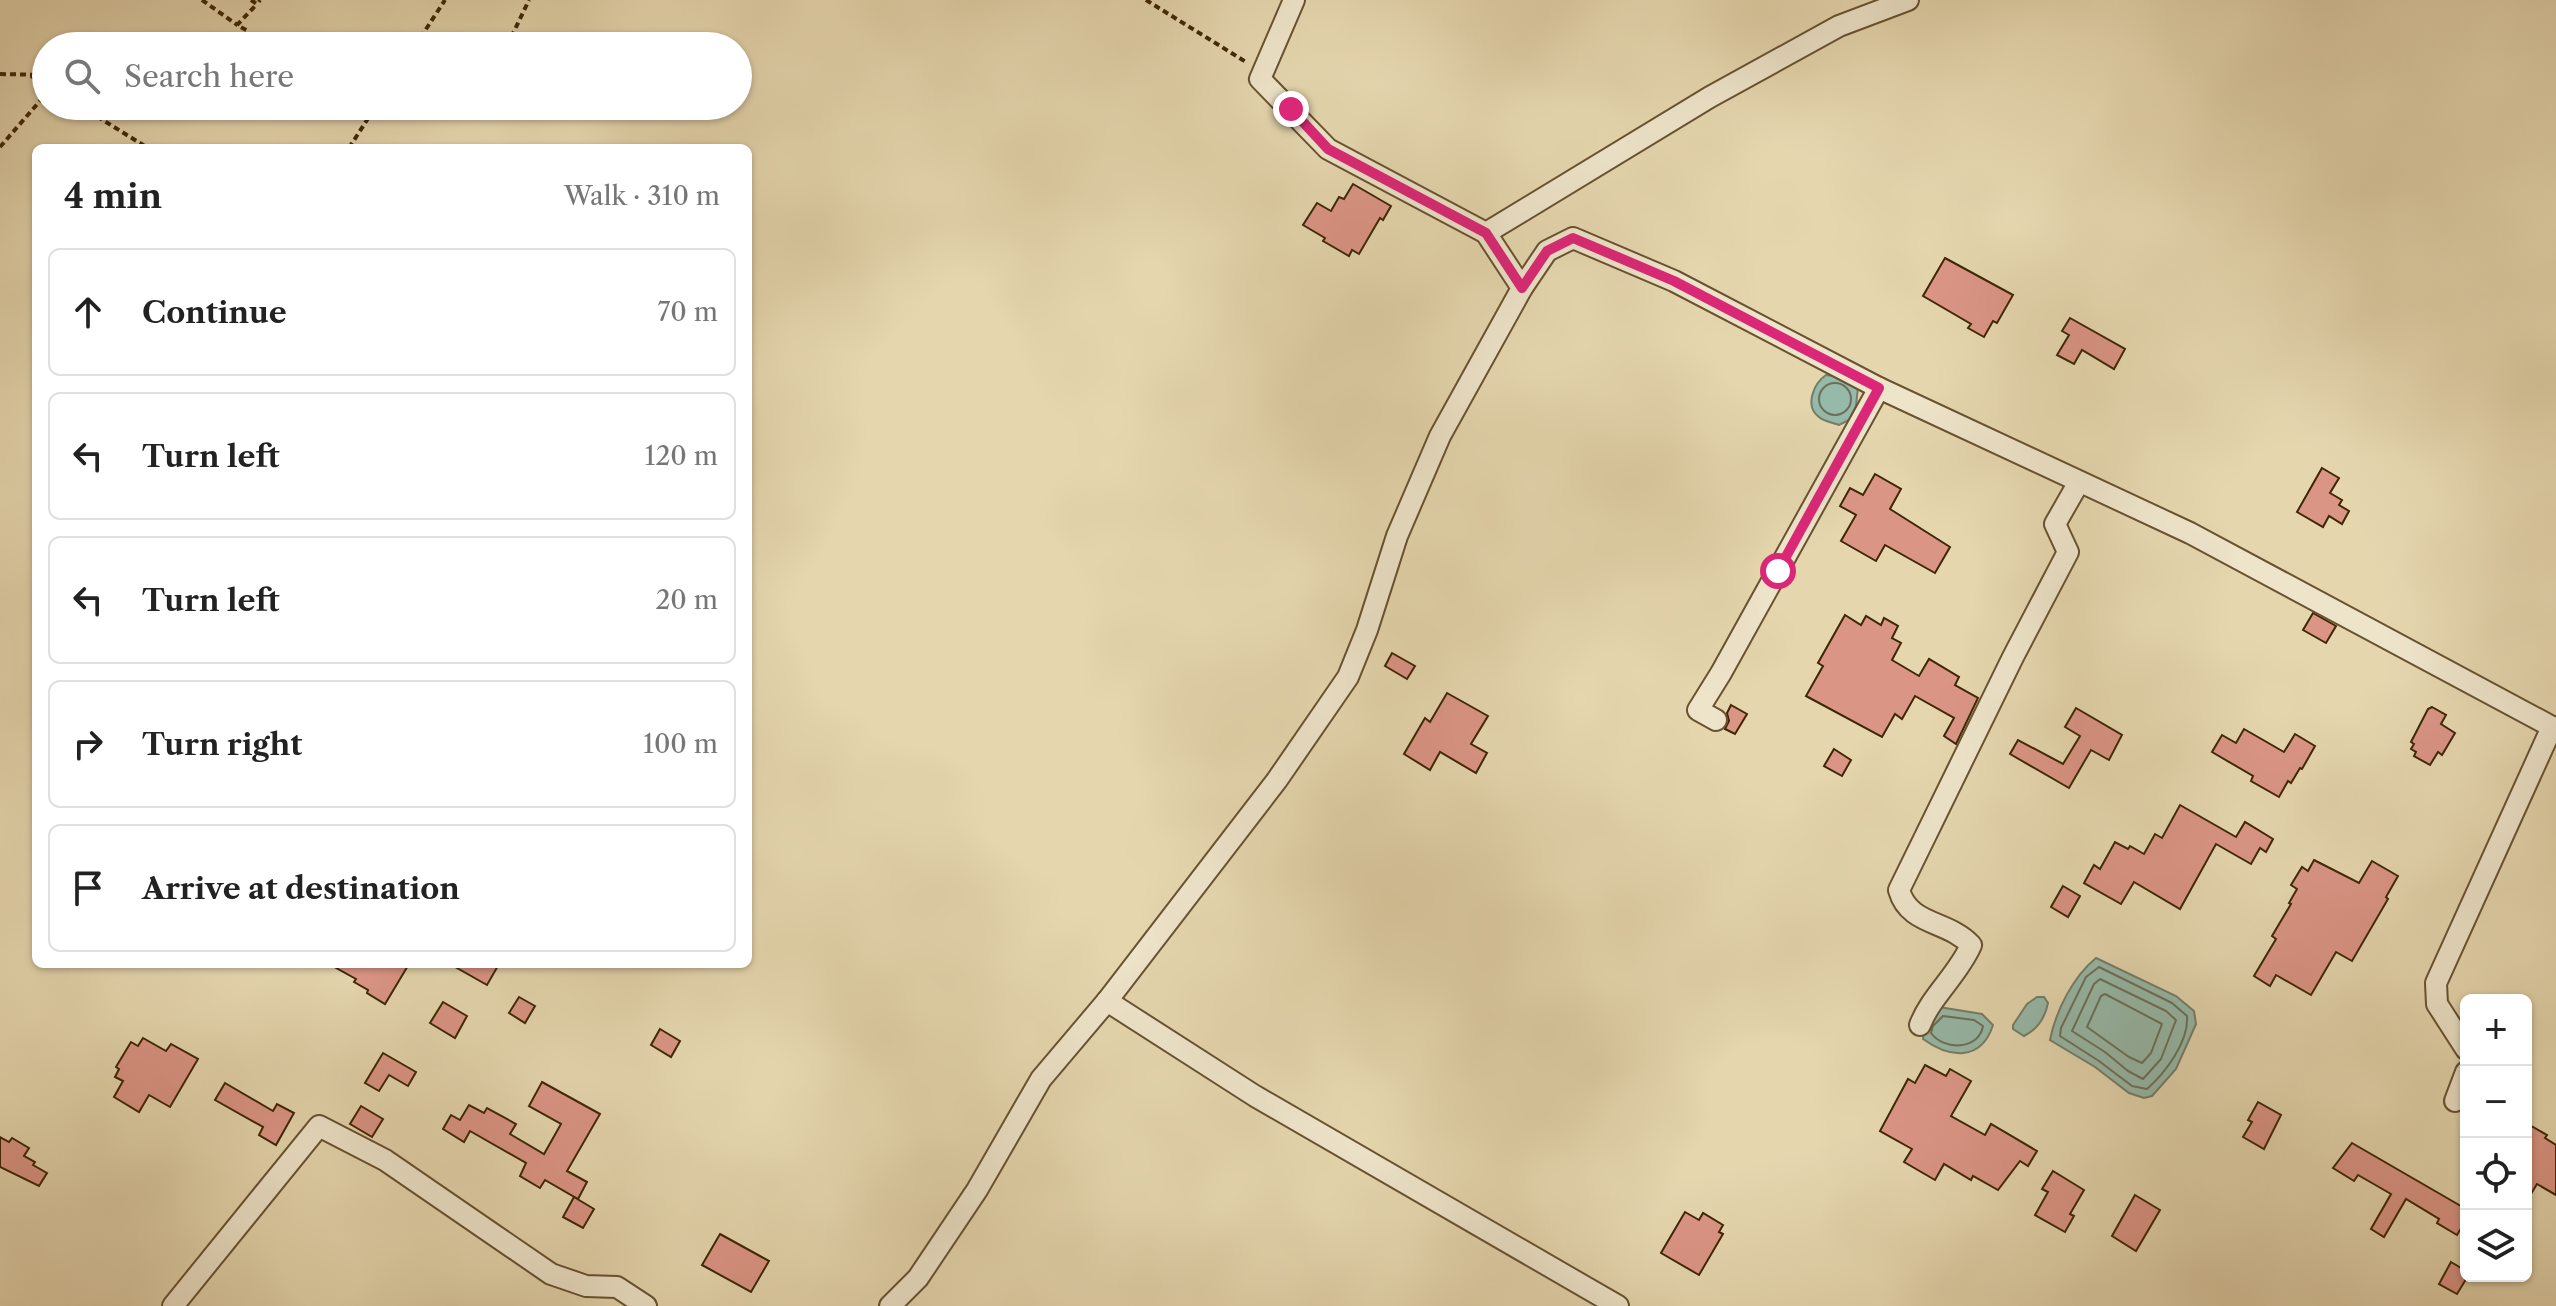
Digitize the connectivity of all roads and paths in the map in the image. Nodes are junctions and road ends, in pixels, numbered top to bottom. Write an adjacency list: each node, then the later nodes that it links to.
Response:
1 (202, 0): 9 (path)
2 (251, 0): 8 (path)
3 (445, 0): 11 (path)
4 (529, 0): 12 (path)
5 (1146, 0): 13 (path)
6 (1294, 0): 23 (street)
7 (1908, 0): 23 (street)
8 (259, 2): 9 (path)
9 (237, 25): 10 (path)
10 (247, 32)
11 (424, 32)
12 (514, 32)
13 (1247, 63)
14 (0, 74): 15 (path)
15 (29, 75): 16 (path)
16 (32, 77)
17 (32, 110): 22 (path)
18 (103, 120): 20 (path)
19 (367, 120): 21 (path)
20 (142, 144)
21 (352, 144)
22 (0, 147)
23 (1486, 233): 24 (street)
24 (1522, 288): 25 (street); 29 (street)
25 (1879, 388): 26 (street); 27 (street)
26 (2079, 482): 28 (street); 30 (street)
27 (1716, 720)
28 (2554, 728): 31 (street)
29 (1107, 1001): 36 (street); 37 (street)
30 (1920, 1025)
31 (2460, 1040)
32 (2460, 1088): 33 (street)
33 (2455, 1101)
34 (173, 1306): 35 (street)
35 (646, 1306)
36 (890, 1306)
37 (1618, 1306)

